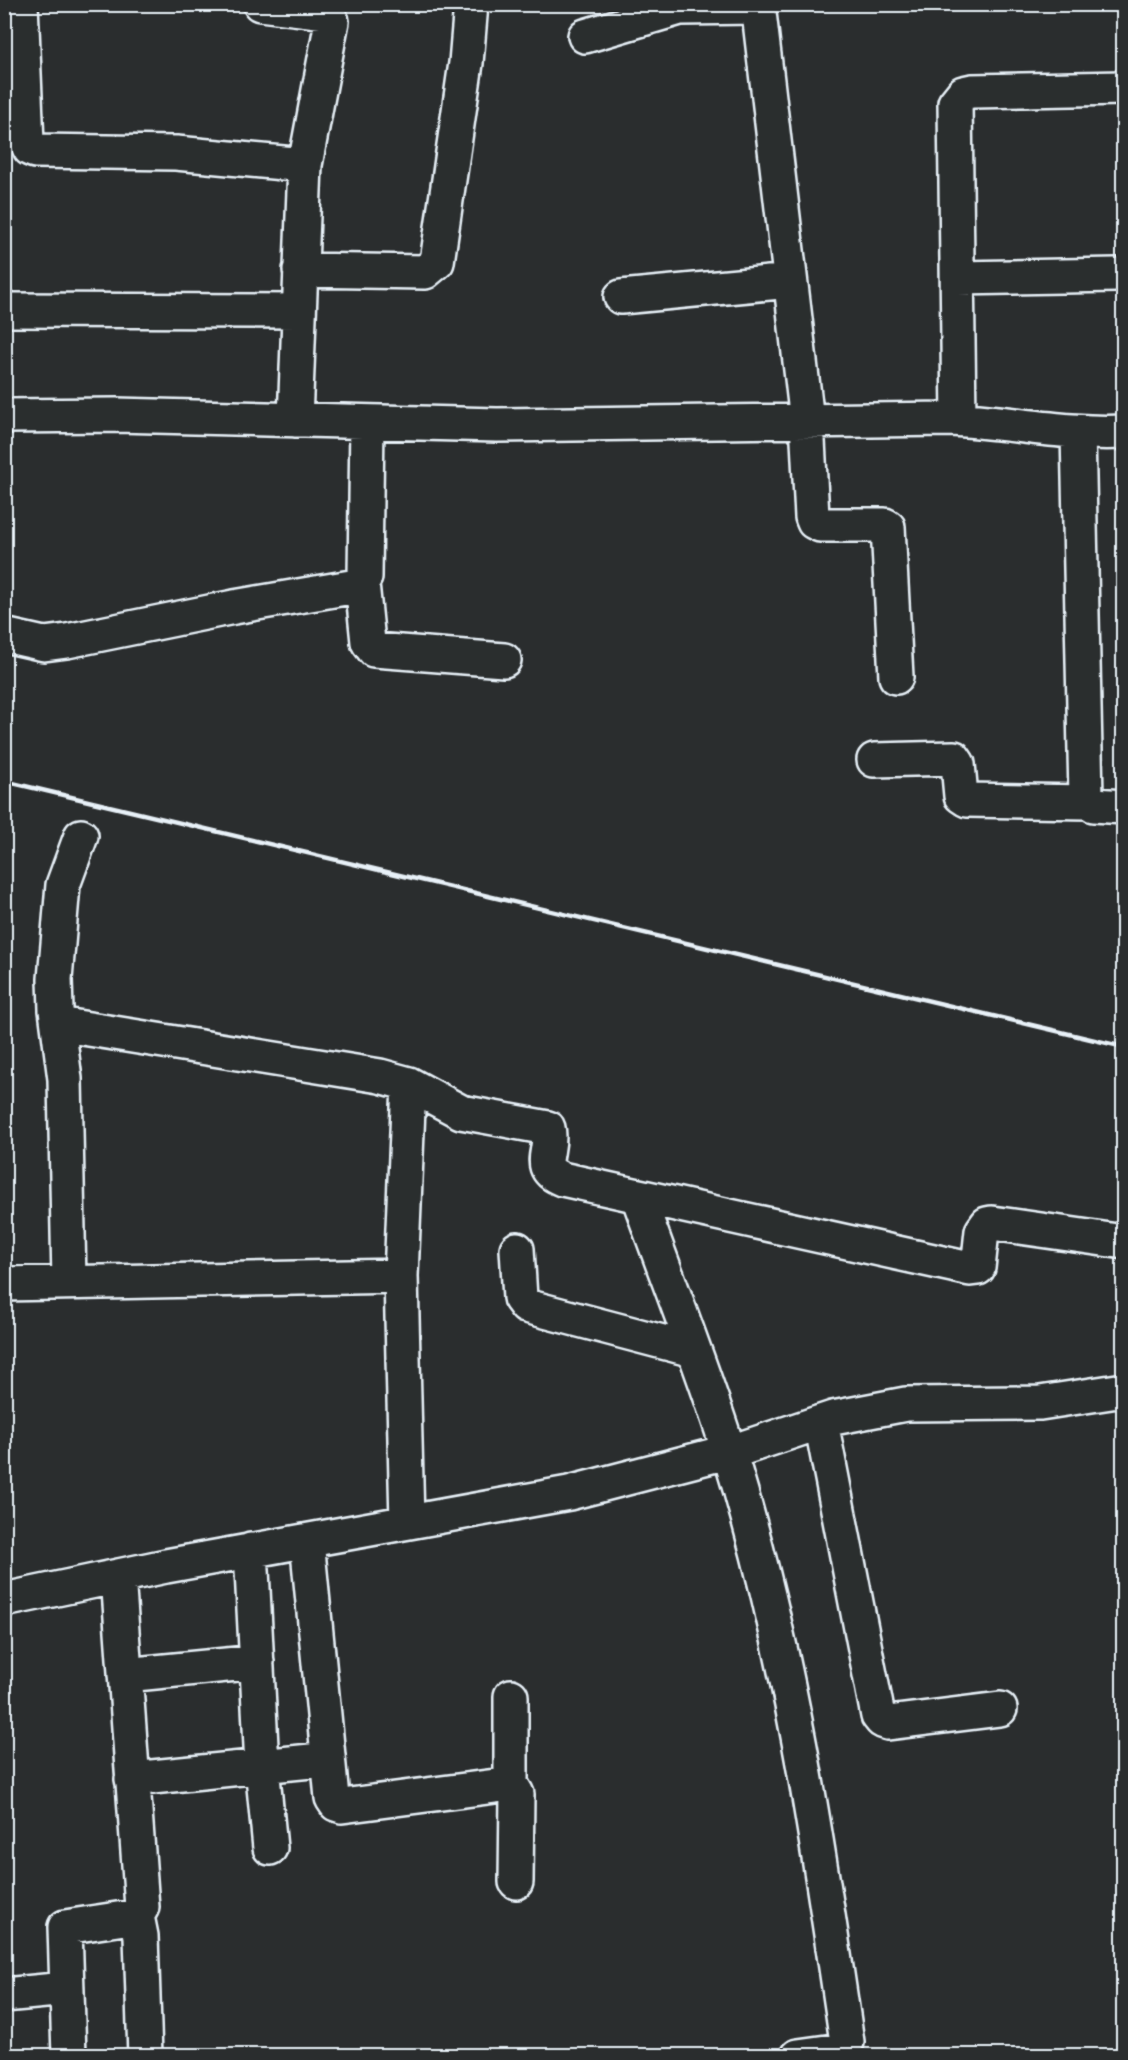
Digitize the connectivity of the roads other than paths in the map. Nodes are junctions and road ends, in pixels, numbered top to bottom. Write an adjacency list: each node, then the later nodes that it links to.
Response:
1 (21, 4): 7 (street)
2 (260, 4): 7 (street)
3 (471, 4): 8 (street)
4 (758, 6): 5 (street); 11 (street)
5 (585, 36)
6 (1124, 88): 10 (street)
7 (305, 165): 8 (street)
8 (300, 270): 14 (street)
9 (1118, 274): 10 (street)
10 (958, 279): 16 (street)
11 (790, 281): 12 (street); 18 (street)
12 (621, 297)
13 (4, 310): 14 (street)
14 (298, 310): 17 (street)
15 (4, 416): 17 (street)
16 (959, 419): 18 (street); 20 (street)
17 (296, 420): 19 (street)
18 (807, 421): 19 (street); 25 (street)
19 (367, 422): 22 (street)
20 (1078, 432): 21 (street); 27 (street)
21 (1124, 432)
22 (363, 583): 23 (street); 24 (street)
23 (4, 635)
24 (504, 660)
25 (896, 677)
26 (874, 760): 27 (street)
27 (1089, 802): 28 (street)
28 (1124, 807)
29 (81, 836): 30 (street)
30 (58, 1024): 31 (street); 36 (street)
31 (409, 1084): 32 (street); 35 (street)
32 (638, 1196): 33 (street); 38 (street)
33 (1124, 1242)
34 (517, 1249): 38 (street)
35 (401, 1276): 36 (street); 42 (street)
36 (69, 1282): 37 (street)
37 (4, 1284)
38 (693, 1350): 41 (street)
39 (1124, 1390): 40 (street)
40 (821, 1422): 41 (street); 50 (street)
41 (729, 1451): 42 (street); 62 (street)
42 (408, 1522): 43 (street)
43 (307, 1540): 44 (street); 52 (street)
44 (251, 1550): 45 (street); 47 (street)
45 (118, 1576): 46 (street); 48 (street)
46 (4, 1600)
47 (257, 1662): 48 (street); 51 (street)
48 (125, 1675): 53 (street)
49 (511, 1696): 54 (street)
50 (1000, 1709)
51 (262, 1766): 52 (street); 53 (street); 55 (street)
52 (329, 1766): 54 (street)
53 (132, 1779): 57 (street)
54 (511, 1784): 56 (street)
55 (270, 1848)
56 (516, 1882)
57 (137, 1916): 58 (street); 61 (street)
58 (66, 1989): 59 (street); 60 (street)
59 (4, 1995)
60 (69, 2055)
61 (145, 2055)
62 (798, 2055)

